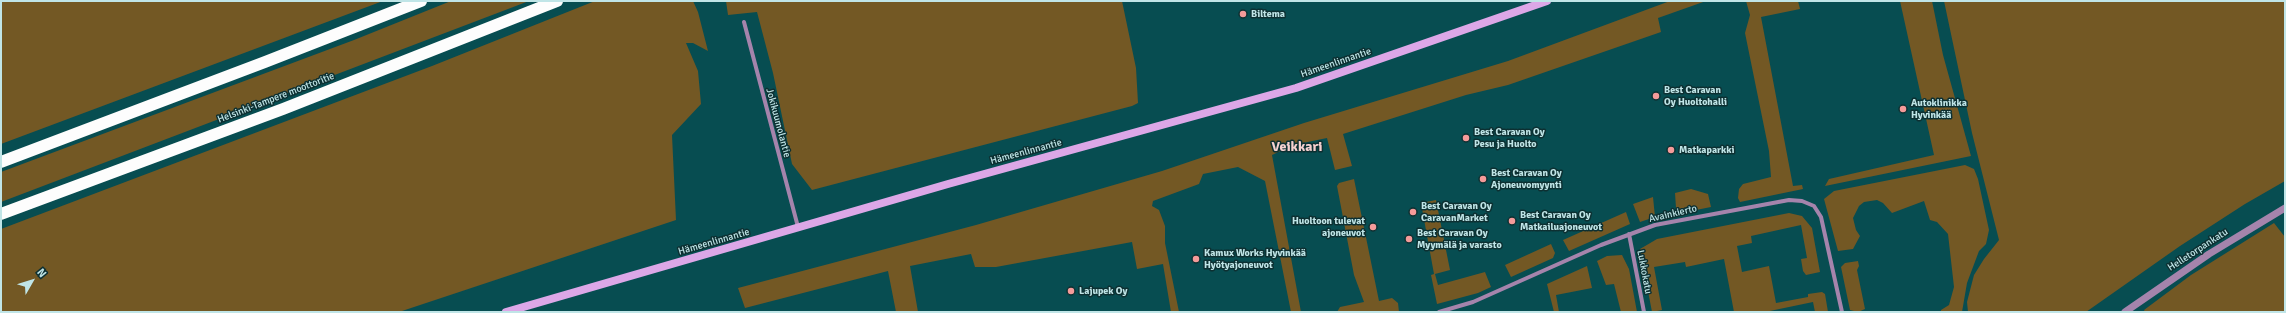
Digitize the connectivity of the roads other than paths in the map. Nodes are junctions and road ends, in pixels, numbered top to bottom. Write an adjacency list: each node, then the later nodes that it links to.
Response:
1 (421, 1): 5 (highway)
2 (557, 1): 7 (highway, Helsinki-Tampere moottoritie)
3 (1547, 1): 8 (main road, Hämeenlinnantie)
4 (744, 22): 8 (street, Jokikuumolantie)
5 (1, 162)
6 (2285, 208): 14 (street, Helletorpankatu)
7 (1, 214)
8 (798, 228): 10 (main road, Hämeenlinnantie)
9 (1629, 234): 11 (street, Avainkierto); 12 (street, Lukkokatu); 13 (street, Avainkierto)
10 (506, 312)
11 (1439, 312)
12 (1644, 312)
13 (1842, 312)
14 (2125, 312)

